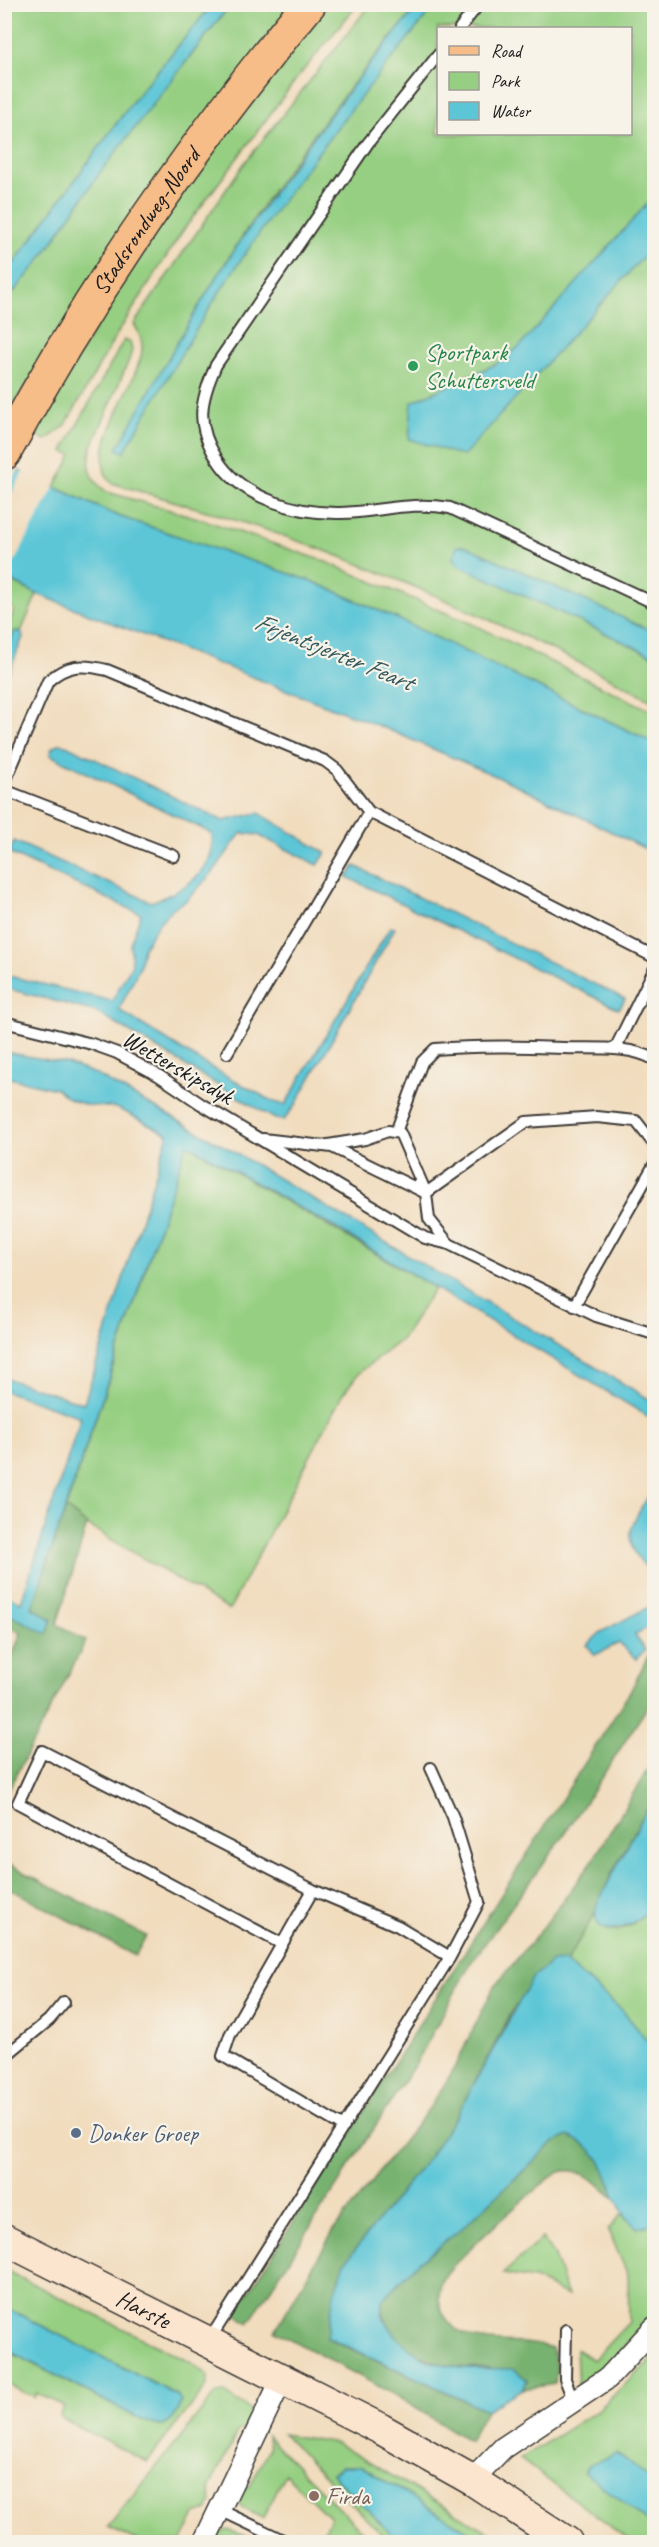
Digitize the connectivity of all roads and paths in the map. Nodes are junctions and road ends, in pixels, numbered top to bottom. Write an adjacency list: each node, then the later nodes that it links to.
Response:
1 (309, 4): 5 (main road, Stadsrondweg-Noord)
2 (479, 4): 3 (lane)
3 (461, 27)
4 (437, 56): 6 (lane)
5 (11, 441)
6 (654, 603)
7 (4, 784): 9 (lane)
8 (4, 790): 10 (lane)
9 (369, 812): 11 (lane); 15 (lane)
10 (174, 856)
11 (654, 957)
12 (654, 969): 14 (lane)
13 (4, 1022): 18 (lane, Wetterskipsdyk)
14 (615, 1049): 16 (lane); 17 (lane)
15 (227, 1053)
16 (654, 1059)
17 (396, 1132): 20 (lane); 22 (lane)
18 (258, 1138): 20 (lane); 23 (lane, Wetterskipsdyk)
19 (654, 1144): 22 (lane)
20 (322, 1146): 22 (lane)
21 (654, 1165): 24 (lane)
22 (426, 1193): 23 (lane)
23 (450, 1244): 24 (lane)
24 (574, 1306): 25 (lane)
25 (654, 1334)
26 (431, 1768): 29 (lane)
27 (313, 1890): 28 (lane); 28 (lane); 29 (lane)
28 (282, 1944): 32 (lane)
29 (450, 1957): 32 (lane)
30 (64, 2002): 31 (lane)
31 (4, 2057)
32 (344, 2127): 36 (lane)
33 (4, 2239): 36 (street, Harste)
34 (654, 2328): 38 (street)
35 (566, 2330): 38 (lane)
36 (208, 2342): 37 (street, Harste)
37 (282, 2381): 39 (street, Harste); 40 (street)
38 (574, 2402): 39 (street)
39 (472, 2480): 43 (street, Harste)
40 (220, 2510): 41 (street); 42 (lane)
41 (204, 2542)
42 (287, 2542)
43 (567, 2542)

